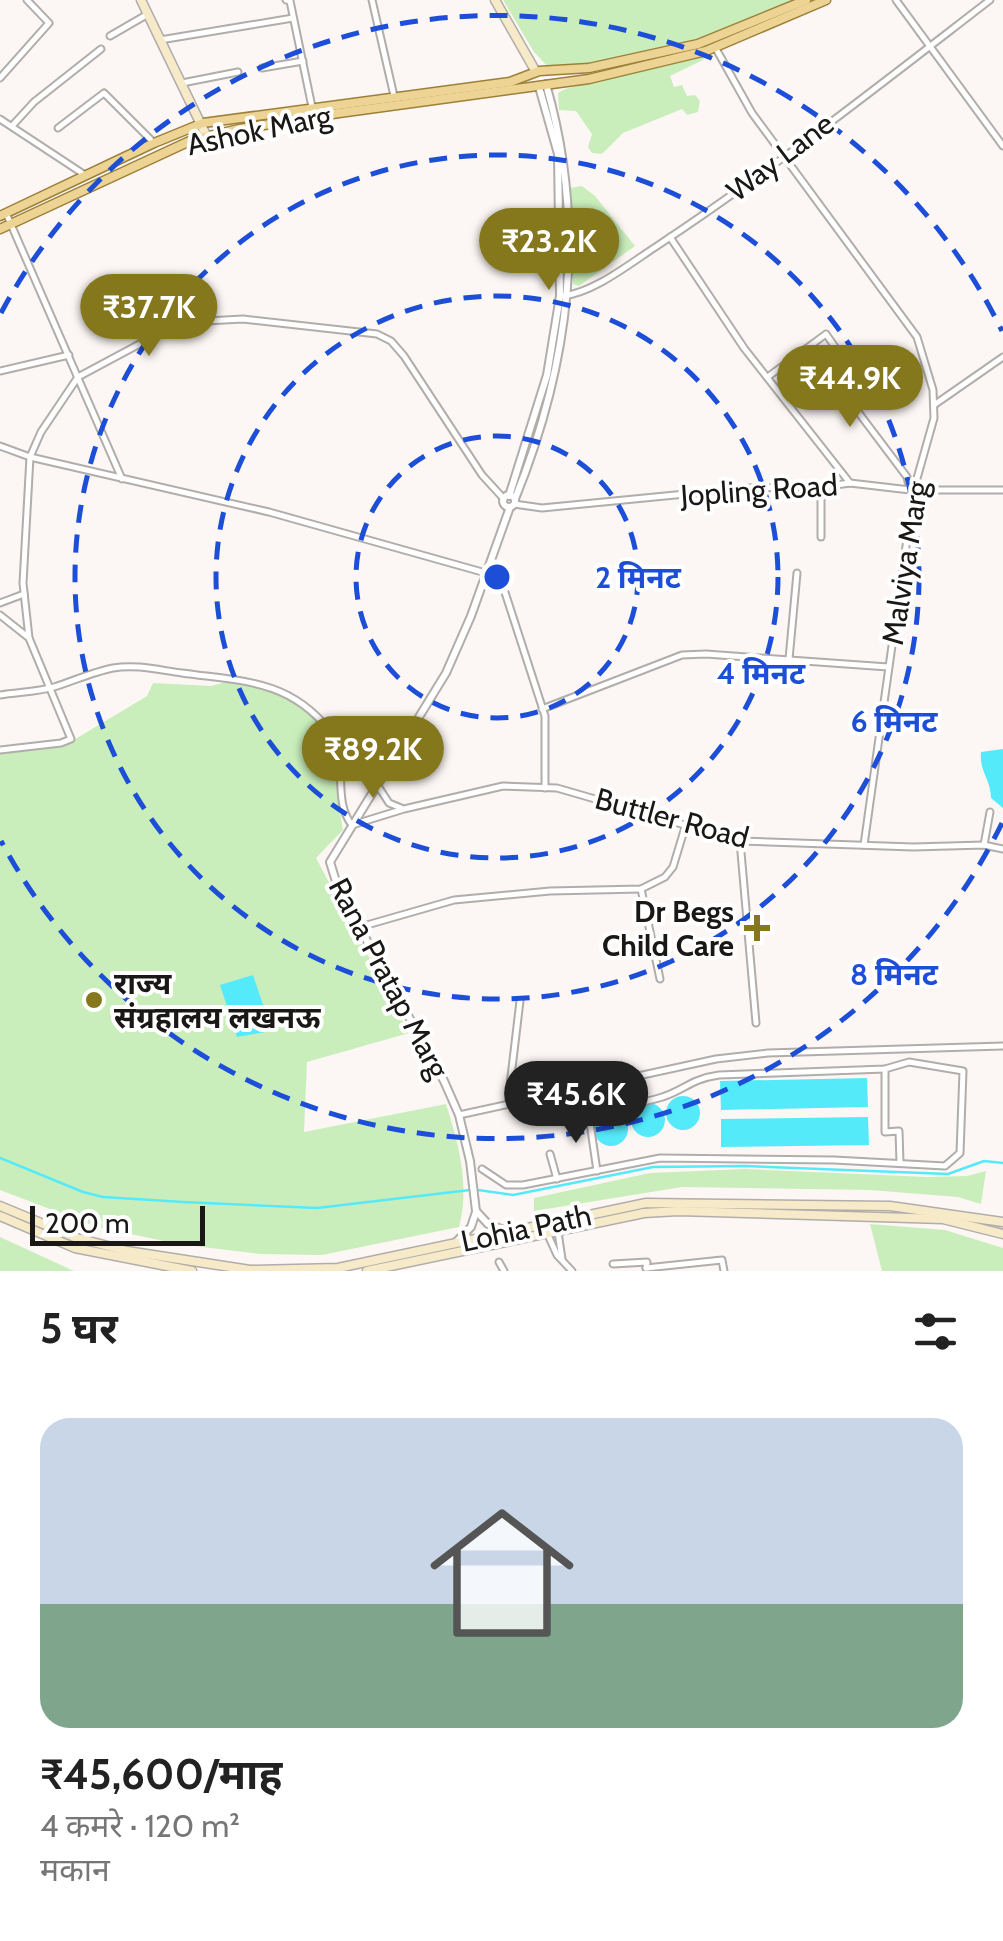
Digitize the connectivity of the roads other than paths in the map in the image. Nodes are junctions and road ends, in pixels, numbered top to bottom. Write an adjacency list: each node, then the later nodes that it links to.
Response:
1 (27, 0): 20 (street)
2 (141, 0): 10 (main road)
3 (286, 0): 11 (street)
4 (372, 0): 23 (street)
5 (496, 0): 21 (main road, Rana Pratap Marg)
6 (806, 0): 21 (main road, Ashok Marg)
7 (826, 0): 15 (main road, Ashok Marg)
8 (896, 0): 14 (street)
9 (990, 0): 14 (street, Way Lane)
10 (148, 14): 12 (street); 13 (main road)
11 (294, 18): 13 (street); 17 (street)
12 (110, 36)
13 (160, 40): 22 (main road)
14 (928, 47): 31 (street); 32 (street, Way Lane)
15 (715, 48): 21 (main road, Ashok Marg); 32 (street, Malviya Marg)
16 (100, 50): 27 (street)
17 (303, 61): 18 (street); 24 (street)
18 (262, 68)
19 (238, 72): 22 (street)
20 (0, 78)
21 (540, 80): 23 (main road, Ashok Marg); 29 (main road, Ashok Marg); 38 (street, Rana Pratap Marg)
22 (182, 83): 26 (main road)
23 (394, 96): 24 (main road, Ashok Marg)
24 (312, 107): 26 (main road, Ashok Marg)
25 (0, 119): 27 (street)
26 (203, 123): 29 (main road); 30 (main road, Ashok Marg)
27 (12, 126): 33 (street)
28 (58, 128): 30 (street)
29 (208, 136): 35 (main road, Ashok Marg)
30 (154, 143): 33 (main road, Ashok Marg)
31 (1003, 146)
32 (784, 155): 37 (street, Way Lane); 46 (street, Malviya Marg)
33 (86, 176): 34 (main road, Ashok Marg)
34 (3, 215): 35 (street)
35 (11, 224): 36 (main road, Ashok Marg); 40 (street)
36 (0, 230)
37 (670, 237): 38 (street, Way Lane); 43 (street)
38 (563, 296): 54 (street, Rana Pratap Marg)
39 (836, 347): 43 (street)
40 (69, 355): 42 (street); 44 (street)
41 (1003, 357): 46 (street)
42 (0, 371)
43 (768, 376): 45 (street)
44 (78, 377): 48 (street); 49 (street); 54 (street)
45 (786, 400): 50 (street); 52 (street)
46 (934, 405): 52 (street, Malviya Marg)
47 (0, 446): 48 (street)
48 (30, 457): 49 (street); 58 (street)
49 (122, 479): 56 (street)
50 (850, 483): 51 (street, Jopling Road); 52 (street, Jopling Road)
51 (820, 488): 54 (street, Jopling Road); 55 (street)
52 (912, 489): 53 (street, Jopling Road); 63 (street, Malviya Marg)
53 (1003, 490)
54 (510, 501): 56 (street, Rana Pratap Marg)
55 (822, 537)
56 (488, 572): 66 (street); 68 (street, Rana Pratap Marg)
57 (797, 572): 62 (street)
58 (24, 594): 59 (street); 61 (street)
59 (0, 604)
60 (0, 614): 61 (street)
61 (29, 638): 64 (street)
62 (789, 660): 63 (street); 66 (street)
63 (888, 667): 75 (street, Malviya Marg)
64 (50, 688): 65 (street); 67 (street); 73 (street)
65 (0, 695)
66 (542, 709): 69 (street)
67 (0, 750)
68 (378, 785): 70 (street); 73 (street, Rana Pratap Marg)
69 (545, 788): 70 (street, Buttler Road); 72 (street, Buttler Road)
70 (404, 810): 73 (street, Buttler Road)
71 (990, 812): 76 (street)
72 (686, 824): 74 (street, Buttler Road); 78 (street)
73 (352, 825): 79 (street, Rana Pratap Marg)
74 (740, 842): 75 (street, Buttler Road); 82 (street)
75 (864, 845): 76 (street, Buttler Road)
76 (984, 845): 77 (street, Buttler Road)
77 (1003, 849)
78 (641, 889): 79 (street); 80 (street)
79 (360, 927): 87 (street, Rana Pratap Marg)
80 (660, 980)
81 (520, 1001): 85 (street)
82 (756, 1022)
83 (1003, 1046): 86 (street)
84 (885, 1068): 88 (street); 90 (street); 90 (street)
85 (510, 1085)
86 (581, 1087): 87 (street); 88 (street)
87 (458, 1115): 95 (street, Rana Pratap Marg)
88 (590, 1116): 92 (street)
89 (550, 1154): 93 (street)
90 (900, 1164): 92 (street)
91 (482, 1169): 93 (street)
92 (597, 1170): 93 (street)
93 (557, 1178)
94 (0, 1206): 102 (main road, Lohia Path)
95 (476, 1209): 99 (street); 102 (street)
96 (0, 1216): 107 (main road)
97 (1003, 1222): 99 (main road, Lohia Path)
98 (558, 1230): 100 (main road, Lohia Path); 101 (main road, Lohia Path); 103 (street)
99 (507, 1232): 102 (main road, Lohia Path)
100 (546, 1233): 103 (street); 108 (main road, Lohia Path)
101 (1003, 1234)
102 (455, 1243)
103 (562, 1259): 110 (street)
104 (499, 1262): 109 (street)
105 (613, 1264): 106 (street)
106 (646, 1270): 111 (street)
107 (192, 1271)
108 (367, 1271)
109 (504, 1271)
110 (572, 1271)
111 (724, 1271)

